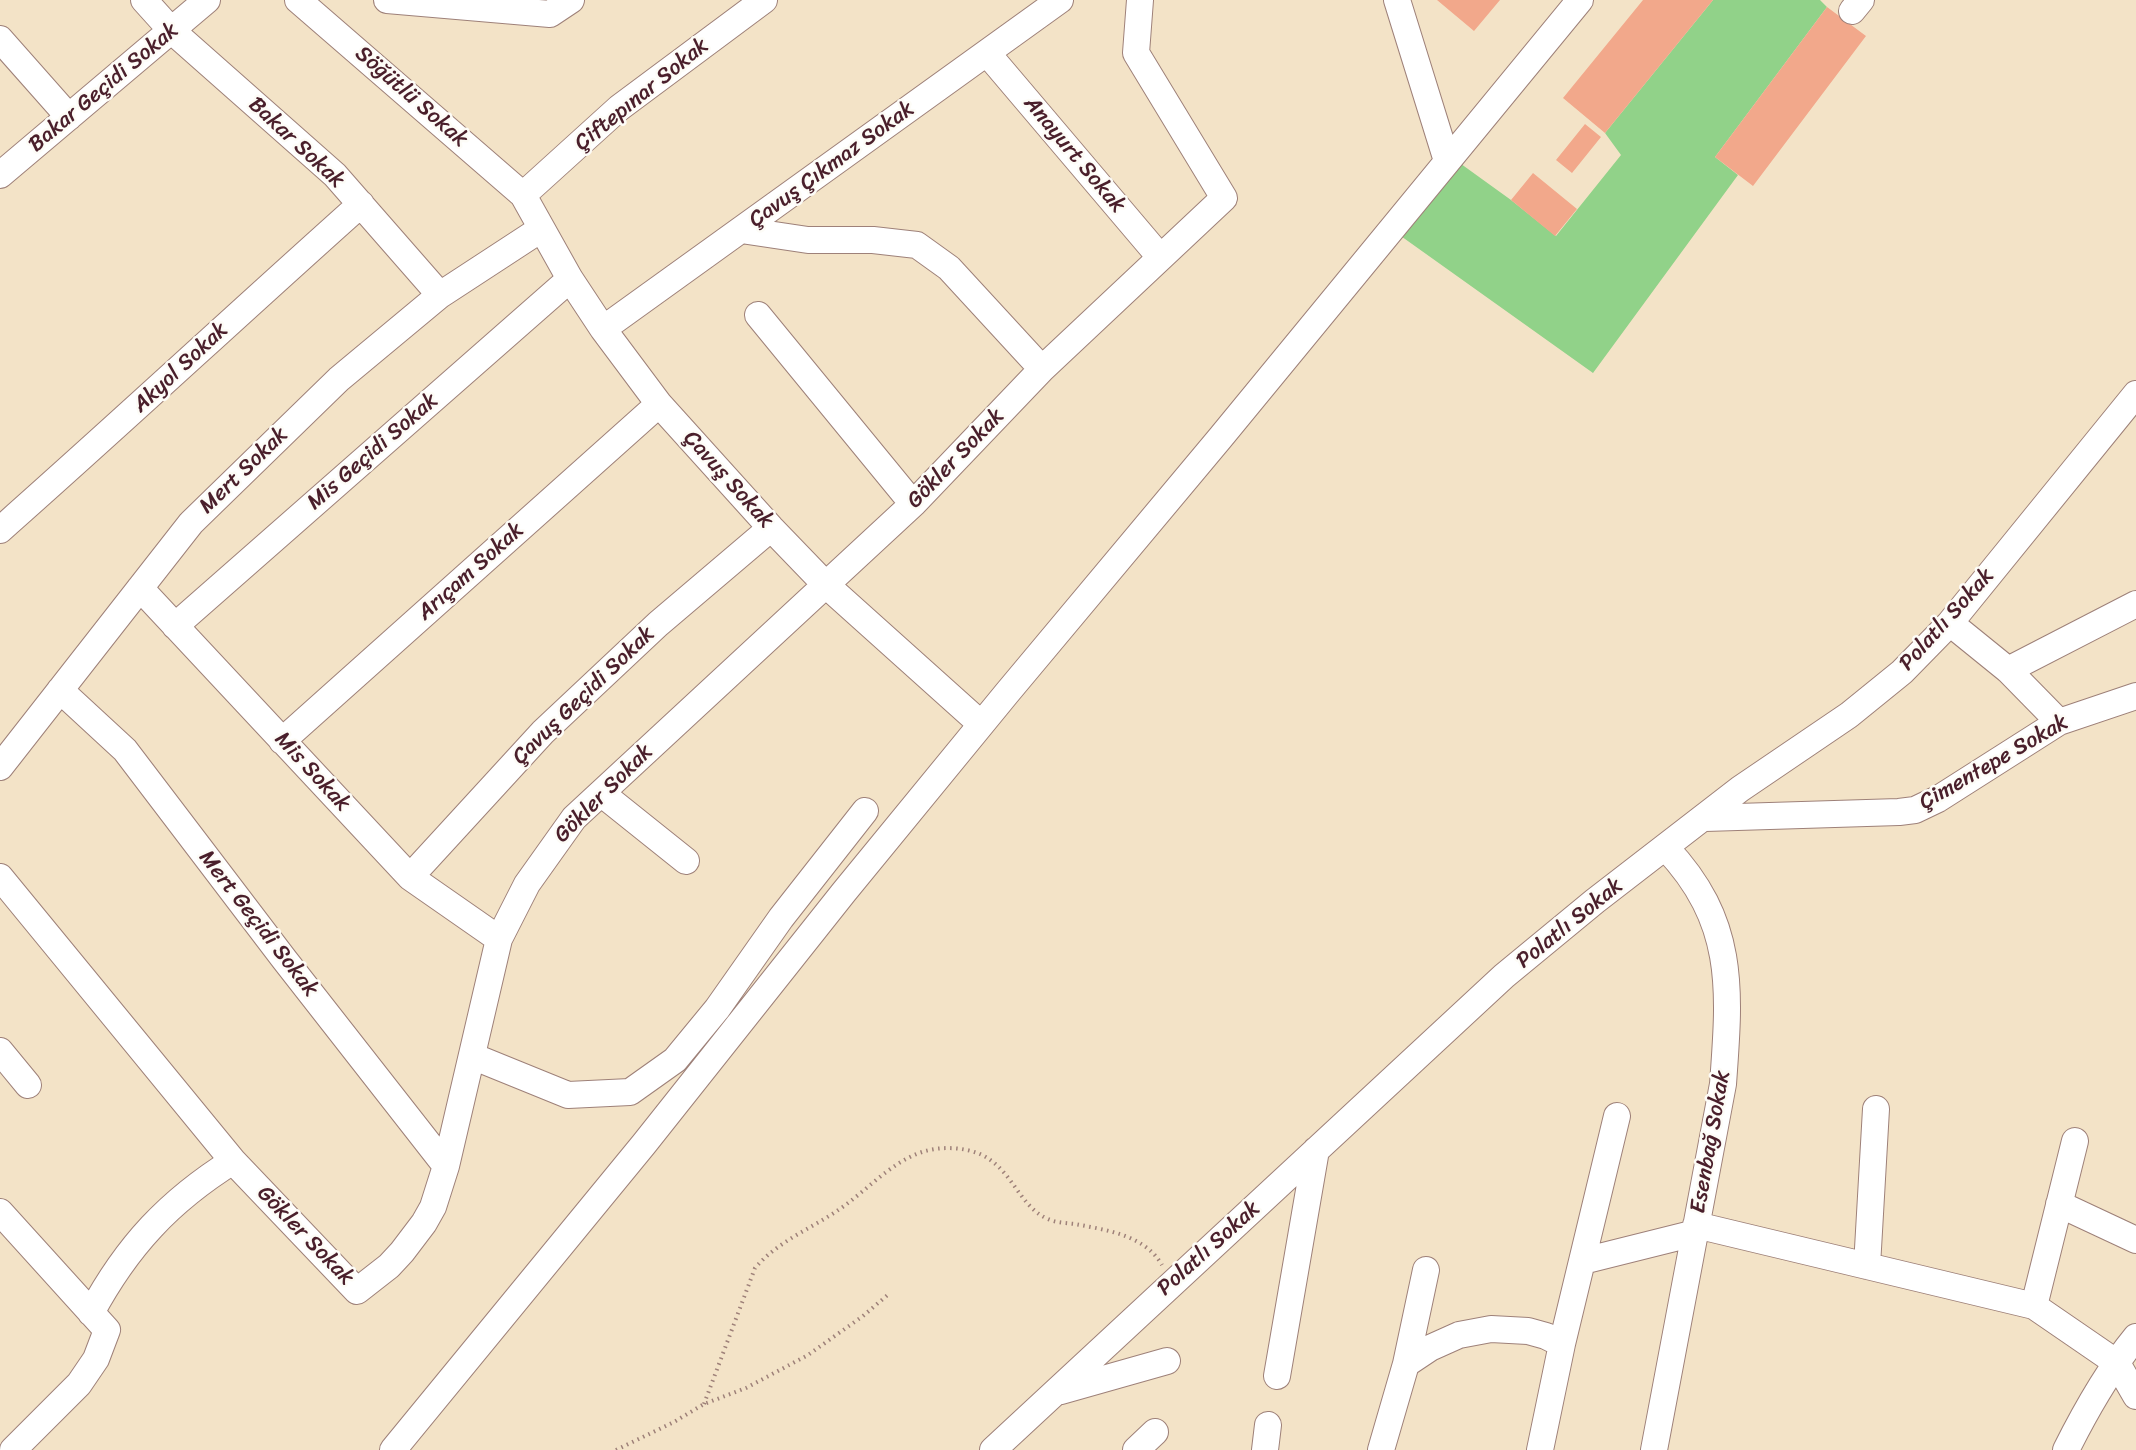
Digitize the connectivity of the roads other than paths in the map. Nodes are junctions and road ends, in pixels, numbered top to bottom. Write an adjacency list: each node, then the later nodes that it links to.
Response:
1 (144, 0): 12 (street, Bakar Sokak)
2 (207, 0): 12 (street, Bakar Geçidi Sokak)
3 (298, 0): 18 (street, Söğütlü Sokak)
4 (387, 0): 11 (street)
5 (571, 0): 11 (street)
6 (764, 0): 18 (street, Çiftepınar Sokak)
7 (1060, 0): 14 (street, Çavuş Çıkmaz Sokak)
8 (1140, 0): 22 (street, Gökler Sokak)
9 (1397, 0): 16 (street)
10 (1580, 0): 16 (street)
11 (499, 5)
12 (171, 30): 15 (street, Bakar Geçidi Sokak); 19 (street, Bakar Sokak)
13 (0, 39): 15 (street)
14 (987, 52): 21 (street, Çavuş Çıkmaz Sokak); 22 (street, Anayurt Sokak)
15 (69, 117): 17 (street, Bakar Geçidi Sokak)
16 (1447, 161): 42 (street)
17 (0, 175)
18 (523, 195): 20 (street, Çavuş Sokak)
19 (361, 204): 24 (street, Bakar Sokak); 32 (street, Akyol Sokak)
20 (541, 229): 23 (street, Çavuş Sokak); 24 (street, Mert Sokak)
21 (741, 230): 26 (street, Çavuş Çıkmaz Sokak); 27 (street)
22 (1160, 257): 27 (street, Gökler Sokak)
23 (570, 279): 26 (street, Çavuş Sokak); 37 (street, Mis Geçidi Sokak)
24 (440, 295): 34 (street, Mert Sokak)
25 (758, 315): 30 (street)
26 (603, 329): 29 (street, Çavuş Sokak)
27 (1042, 369): 30 (street, Gökler Sokak)
28 (2136, 394): 36 (street, Polatlı Sokak)
29 (659, 404): 31 (street, Çavuş Sokak); 43 (street, Arıçam Sokak)
30 (913, 504): 33 (street, Gökler Sokak)
31 (771, 528): 33 (street, Çavuş Sokak); 51 (street, Çavuş Geçidi Sokak)
32 (0, 530)
33 (825, 584): 42 (street, Çavuş Sokak); 45 (street, Gökler Sokak)
34 (140, 588): 37 (street, Mis Sokak); 39 (street, Mert Sokak)
35 (2136, 604): 38 (street)
36 (1950, 623): 38 (street); 47 (street, Polatlı Sokak)
37 (175, 626): 43 (street, Mis Sokak)
38 (2008, 670): 41 (street)
39 (60, 690): 44 (street, Mert Sokak); 61 (street, Mert Geçidi Sokak)
40 (2136, 696): 41 (street, Çimentepe Sokak)
41 (2059, 722): 47 (street, Çimentepe Sokak)
42 (981, 724): 83 (street)
43 (282, 741): 51 (street, Mis Sokak)
44 (0, 767)
45 (601, 793): 49 (street); 52 (street, Gökler Sokak)
46 (865, 811): 54 (street)
47 (1705, 818): 48 (street, Polatlı Sokak)
48 (1666, 848): 59 (street, Polatlı Sokak); 64 (street, Esenbağ Sokak)
49 (686, 861)
50 (0, 877): 60 (street, Gökler Sokak)
51 (410, 877): 52 (street, Mis Sokak)
52 (499, 939): 54 (street, Gökler Sokak)
53 (0, 1051): 55 (street)
54 (472, 1056): 61 (street, Gökler Sokak)
55 (28, 1085)
56 (1876, 1109): 67 (street)
57 (1617, 1116): 66 (street)
58 (2075, 1141): 62 (street)
59 (1316, 1150): 76 (street); 77 (street, Polatlı Sokak)
60 (233, 1161): 61 (street, Gökler Sokak); 70 (street)
61 (446, 1166)
62 (2059, 1204): 65 (street); 69 (street)
63 (0, 1212): 70 (street)
64 (1696, 1229): 66 (street); 67 (street); 89 (street, Esenbağ Sokak)
65 (2136, 1240)
66 (1583, 1261): 72 (street)
67 (1867, 1266): 69 (street)
68 (1425, 1270): 75 (street)
69 (2034, 1306): 74 (street)
70 (91, 1313): 82 (street)
71 (2136, 1337): 74 (street)
72 (1562, 1344): 75 (street); 88 (street)
73 (1167, 1361): 77 (street)
74 (2117, 1363): 78 (street); 90 (street)
75 (1406, 1364): 87 (street)
76 (1277, 1376)
77 (1055, 1393): 84 (street, Polatlı Sokak)
78 (2136, 1396)
79 (1268, 1425): 86 (street)
80 (1155, 1432): 85 (street)
81 (0, 1437): 82 (street)
82 (11, 1450)
83 (393, 1450)
84 (993, 1450)
85 (1136, 1450)
86 (1265, 1450)
87 (1381, 1450)
88 (1540, 1450)
89 (1654, 1450)
90 (2066, 1450)

